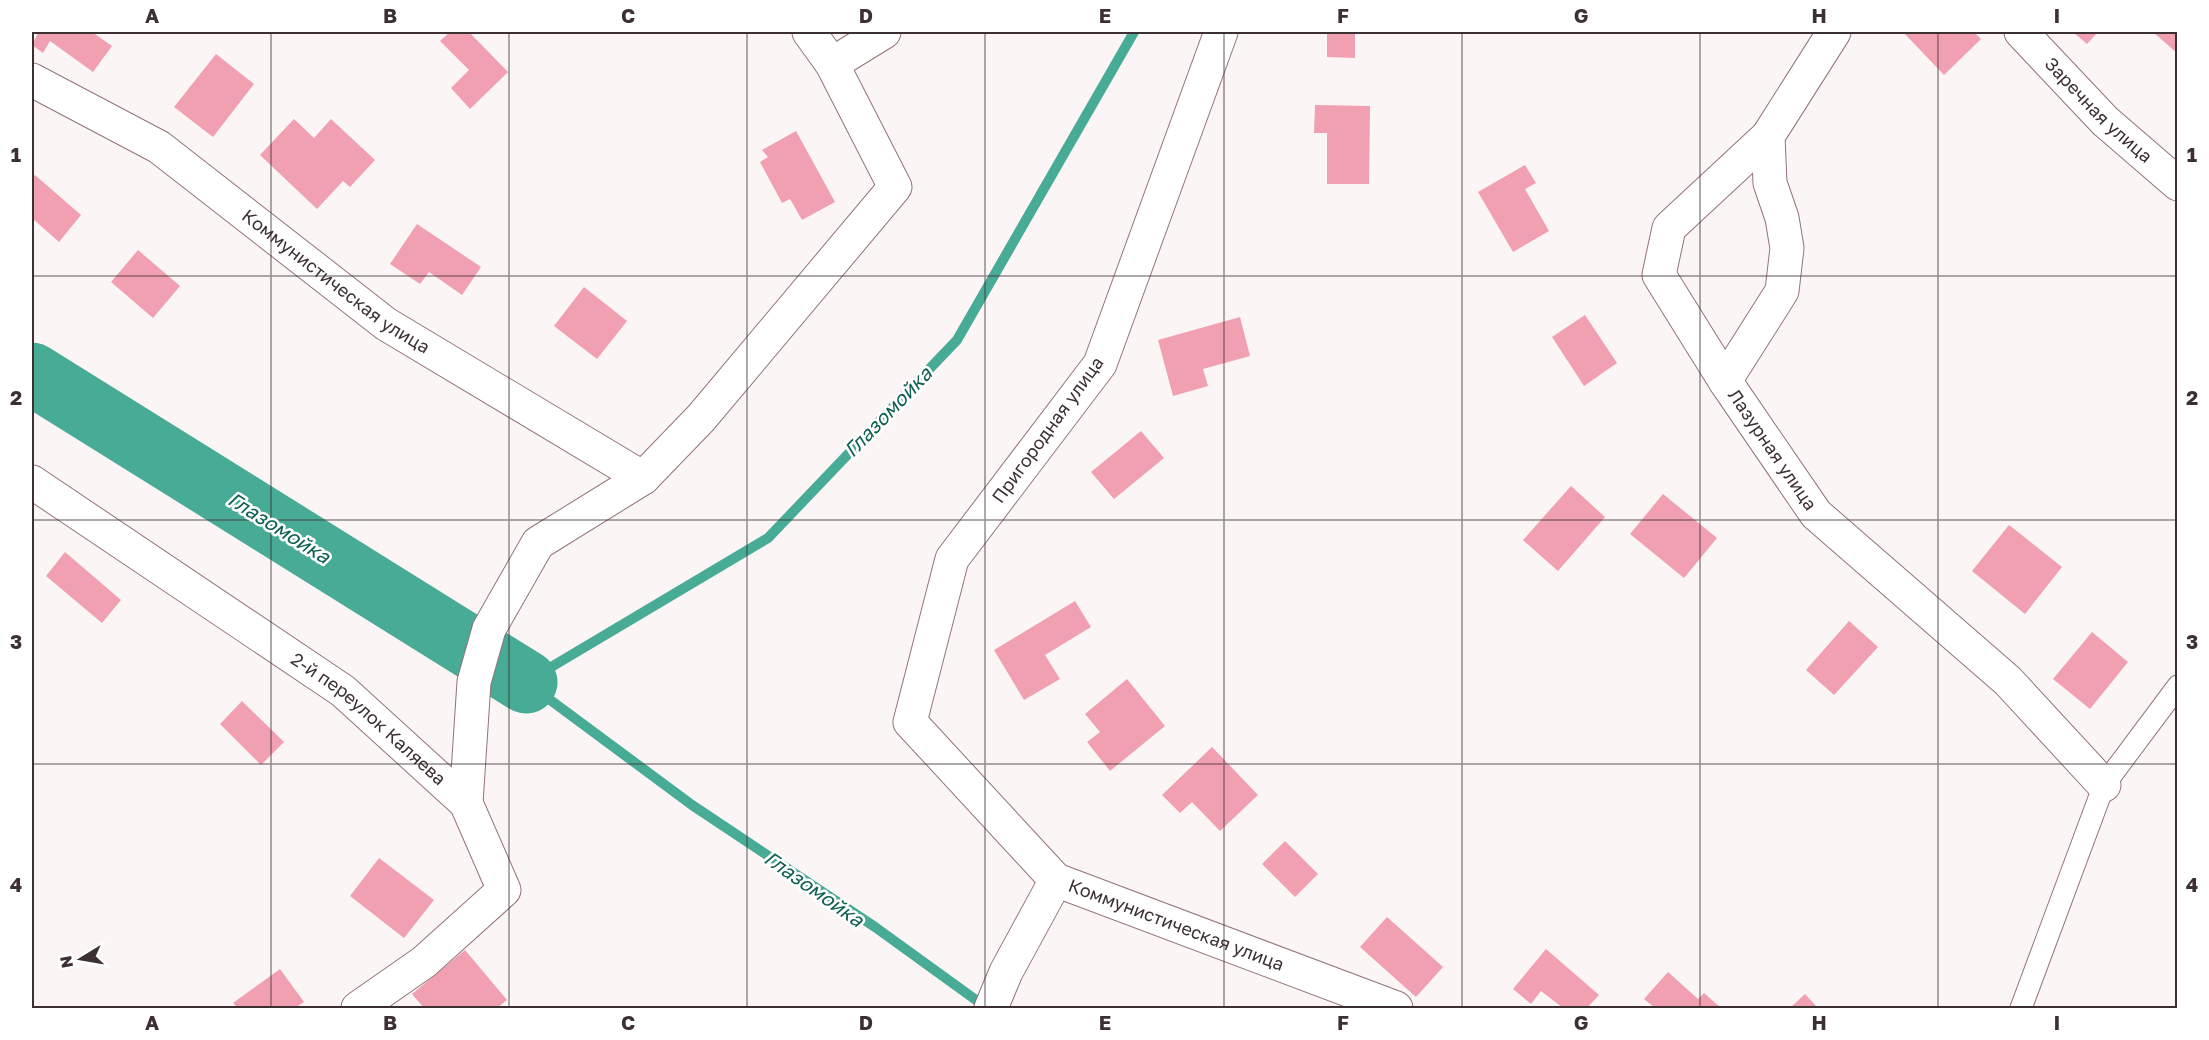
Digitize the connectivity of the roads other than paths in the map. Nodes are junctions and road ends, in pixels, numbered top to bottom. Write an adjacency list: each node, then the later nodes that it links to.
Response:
1 (809, 32): 6 (street)
2 (884, 32): 6 (street)
3 (1221, 32): 14 (street, Пригородная улица)
4 (1834, 32): 8 (street)
5 (2021, 32): 9 (street, Заречная улица)
6 (832, 64): 11 (street)
7 (32, 80): 11 (street, Коммунистическая улица)
8 (1768, 136): 10 (street, Лазурная улица); 10 (street)
9 (2178, 184)
10 (1725, 381): 15 (street, Лазурная улица)
11 (643, 478): 16 (street)
12 (32, 482): 16 (street, 2-й переулок Каляева)
13 (2178, 686): 15 (lane)
14 (910, 722): 17 (street, Коммунистическая улица)
15 (2104, 784): 21 (lane)
16 (466, 804): 18 (street, 2-й переулок Каляева)
17 (1056, 880): 19 (street); 20 (street, Коммунистическая улица)
18 (358, 1008)
19 (991, 1008)
20 (1396, 1008)
21 (2021, 1008)

